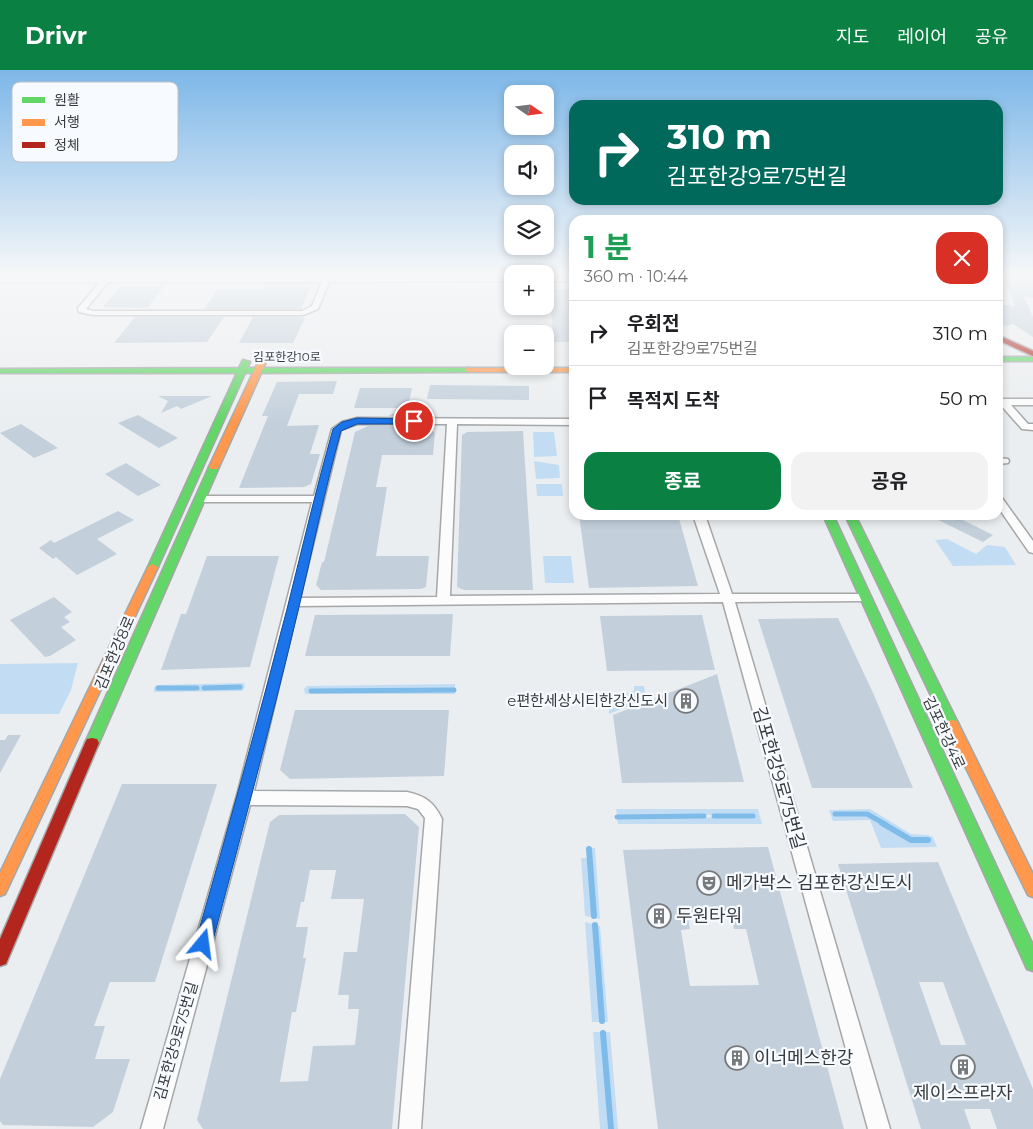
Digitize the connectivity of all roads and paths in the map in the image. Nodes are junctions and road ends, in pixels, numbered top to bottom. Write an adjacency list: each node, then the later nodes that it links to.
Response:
1 (1003, 341): 3 (street)
2 (1003, 344): 4 (street)
3 (1033, 354)
4 (1003, 356)
5 (1003, 358): 6 (street)
6 (1033, 359)
7 (569, 361): 10 (street)
8 (0, 362): 11 (street, 김포한강10로)
9 (504, 362): 12 (street, 김포한강10로)
10 (554, 362)
11 (244, 366): 12 (street, 김포한강10로); 16 (street, 김포한강10로); 33 (street, 김포한강8로)
12 (259, 366): 15 (street, 김포한강10로); 22 (street, 김포한강8로)
13 (1003, 368): 14 (street)
14 (1033, 368)
15 (569, 370)
16 (0, 371)
17 (1032, 402): 20 (street)
18 (452, 422): 19 (street, 김포한강9로75번길); 21 (street, 김포한강9로75번길); 31 (street)
19 (569, 422)
20 (1033, 427)
21 (318, 499): 22 (street); 30 (street, 김포한강9로75번길)
22 (200, 500): 35 (street, 김포한강8로)
23 (1003, 507): 27 (street)
24 (701, 520): 29 (street, 김포한강9로75번길)
25 (830, 520): 28 (street, 김포한강4로)
26 (852, 520): 34 (street, 김포한강4로)
27 (1033, 549)
28 (865, 597): 29 (street); 36 (street, 김포한강4로)
29 (728, 599): 31 (street); 39 (street, 김포한강9로75번길)
30 (294, 602): 31 (street); 32 (street, 김포한강9로75번길)
31 (443, 602)
32 (244, 798): 37 (street, 김포한강9로75번길); 38 (street)
33 (0, 889)
34 (1033, 890)
35 (0, 958)
36 (1033, 963)
37 (152, 1129)
38 (410, 1129)
39 (879, 1129)

